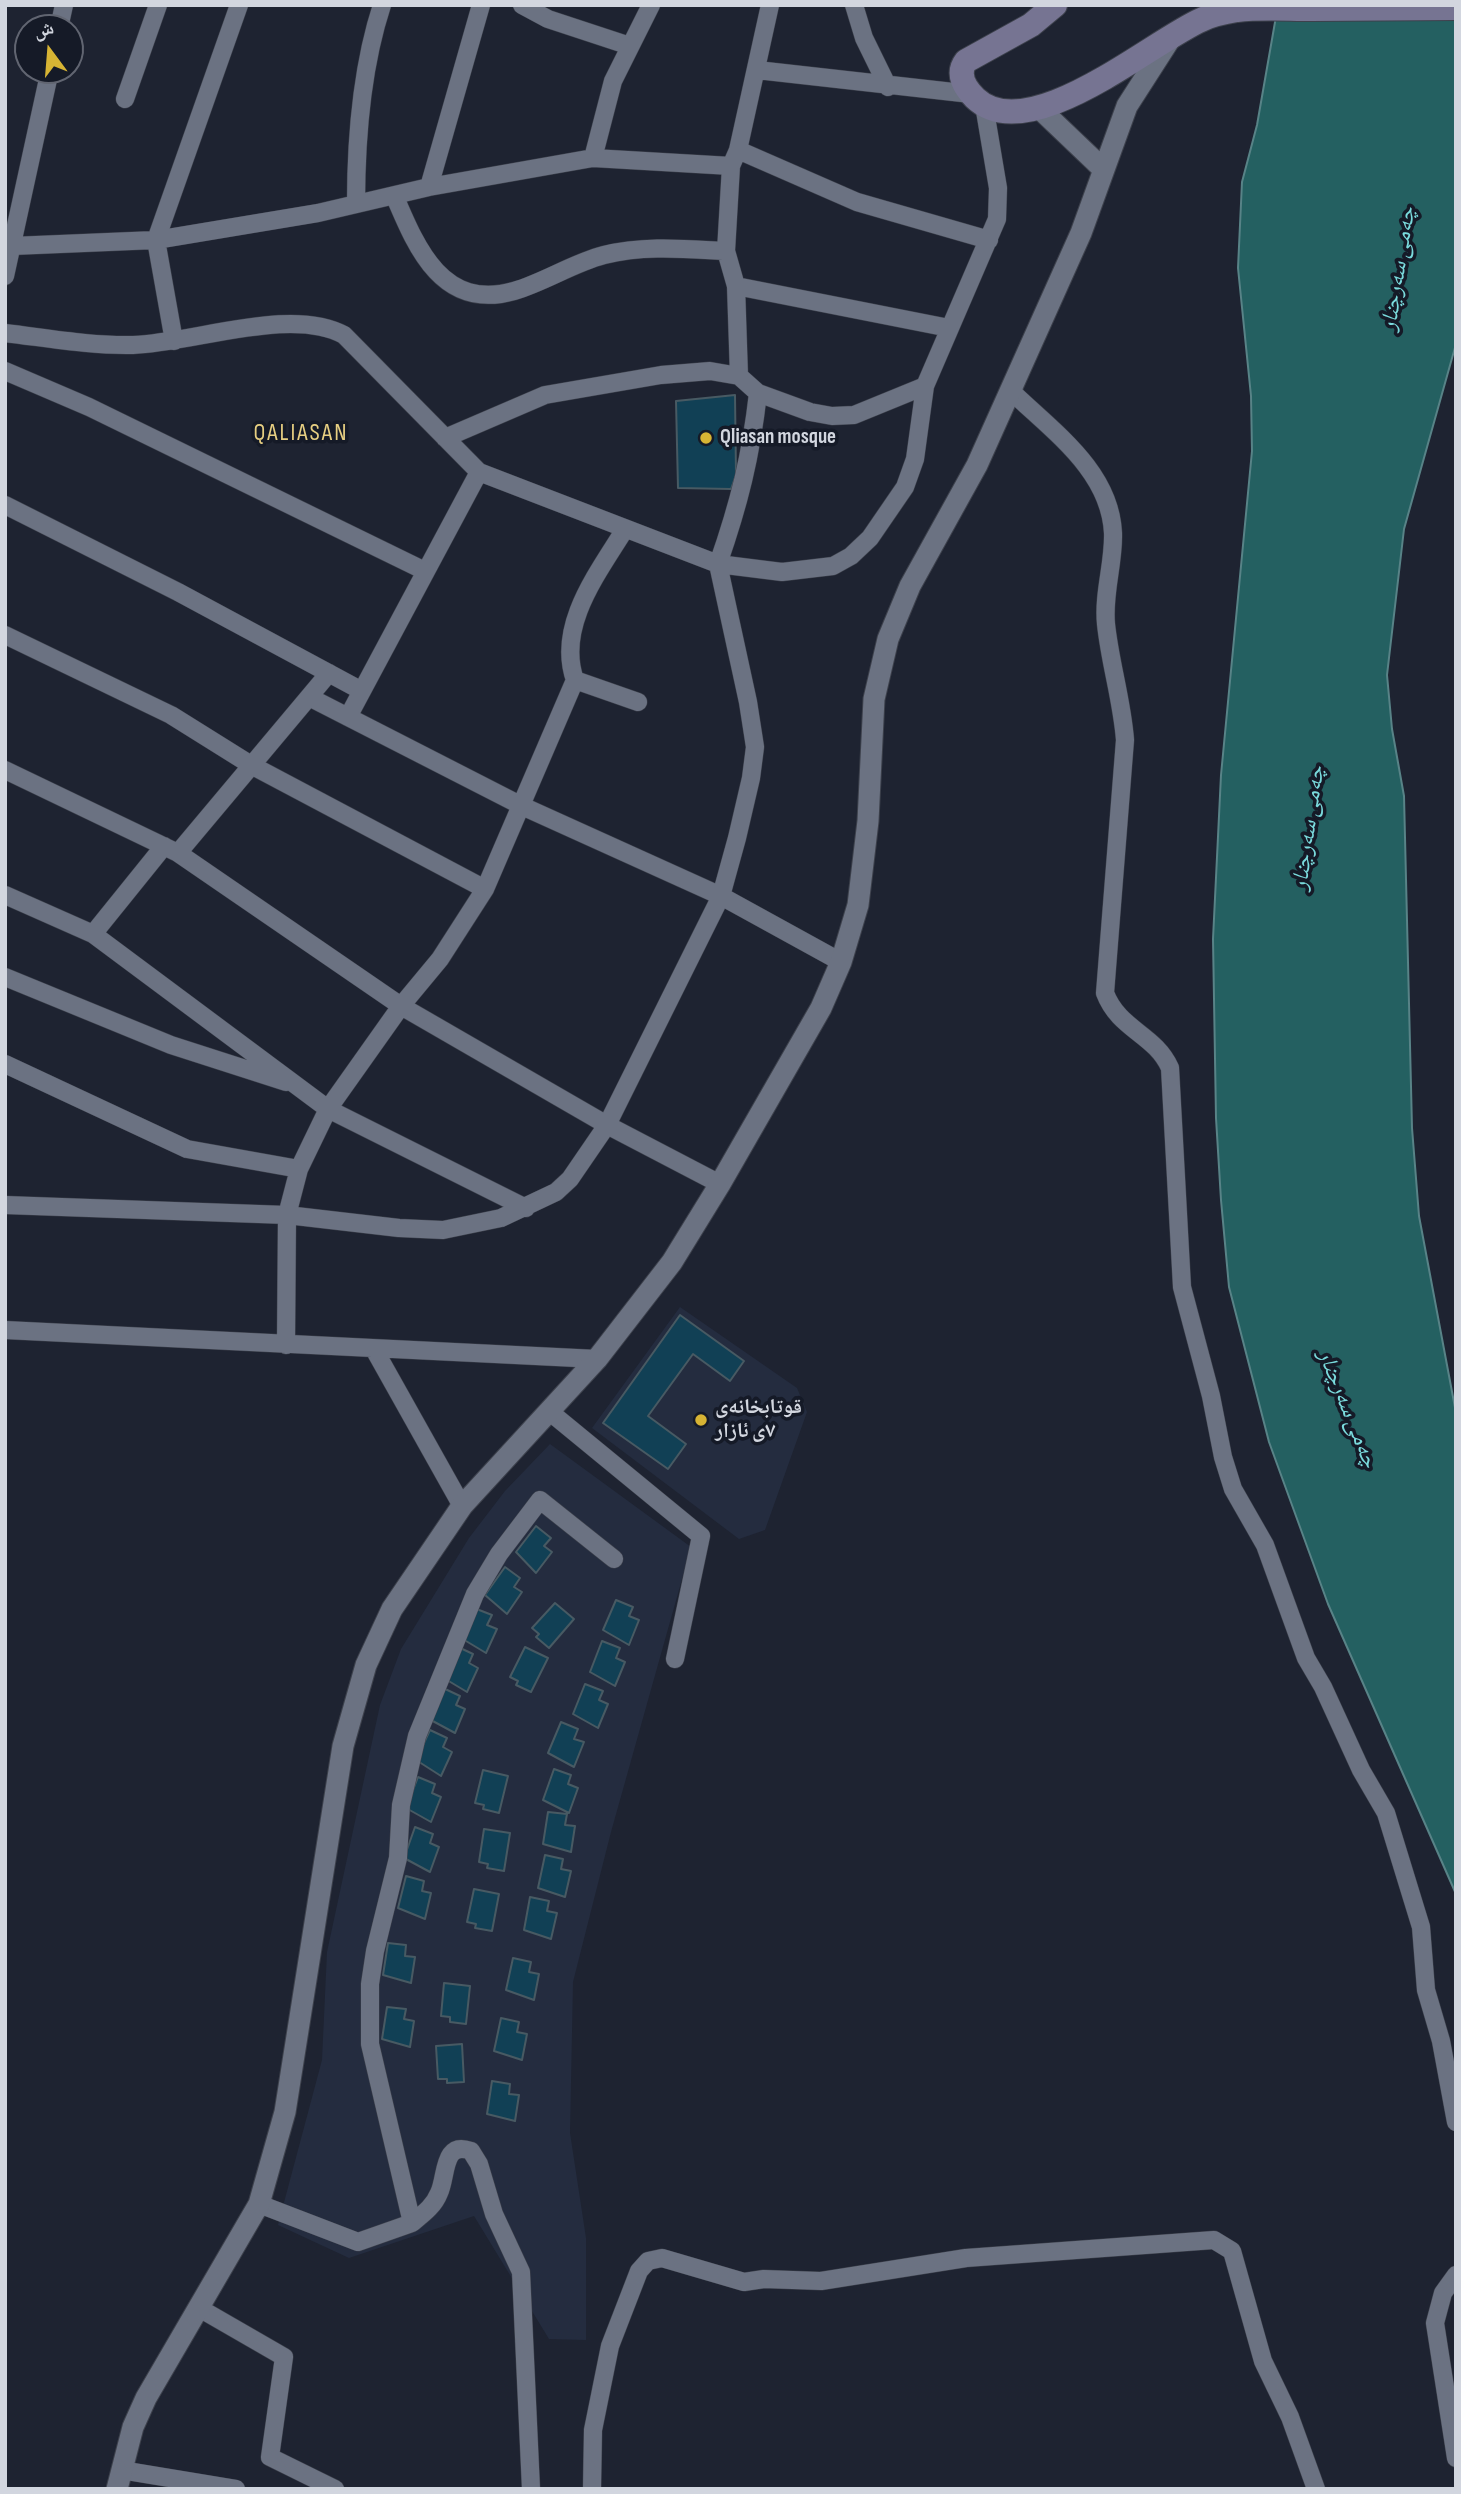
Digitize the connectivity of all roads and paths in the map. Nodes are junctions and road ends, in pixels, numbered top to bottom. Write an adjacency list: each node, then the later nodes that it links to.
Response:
1 (159, 5): 17 (street)
2 (239, 5): 26 (street)
3 (382, 5): 25 (street)
4 (481, 5): 23 (street)
5 (522, 5): 13 (street)
6 (650, 5): 13 (street)
7 (770, 5): 14 (street)
8 (854, 5): 16 (street)
9 (1055, 5): 18 (main road)
10 (1456, 8): 11 (main road)
11 (1204, 12): 12 (main road)
12 (1171, 37): 19 (main road); 22 (street)
13 (630, 46): 20 (street)
14 (757, 70): 16 (street); 21 (street)
15 (47, 84): 28 (street)
16 (888, 87): 18 (street)
17 (125, 99)
18 (978, 100): 19 (main road); 27 (street)
19 (1038, 107): 22 (street)
20 (593, 158): 21 (street); 23 (street)
21 (735, 158): 27 (street); 29 (street)
22 (1103, 169): 38 (street)
23 (429, 187): 24 (street)
24 (395, 197): 25 (street); 29 (street)
25 (356, 204): 26 (street)
26 (156, 240): 28 (street); 34 (street)
27 (989, 240): 32 (street)
28 (12, 246): 30 (street)
29 (726, 251): 31 (street)
30 (5, 276)
31 (736, 286): 32 (street); 36 (street)
32 (949, 328): 37 (street)
33 (5, 333): 34 (street)
34 (174, 341): 40 (street)
35 (5, 371): 45 (street)
36 (738, 376): 39 (street); 40 (street)
37 (925, 387): 39 (street); 44 (street)
38 (1010, 390): 61 (street); 81 (street)
39 (758, 393): 44 (street)
40 (445, 438): 41 (street)
41 (479, 471): 43 (street); 45 (street)
42 (5, 505): 47 (street)
43 (625, 529): 44 (street); 48 (street)
44 (718, 564): 59 (street)
45 (425, 571): 49 (street)
46 (5, 635): 53 (street)
47 (329, 673): 49 (street); 50 (street)
48 (575, 680): 51 (street); 55 (street)
49 (362, 691): 52 (street)
50 (309, 698): 52 (street); 53 (street)
51 (638, 702)
52 (348, 718): 55 (street)
53 (251, 765): 56 (street); 57 (street)
54 (5, 770): 56 (street)
55 (522, 806): 57 (street); 59 (street)
56 (171, 849): 60 (street); 63 (street)
57 (485, 889): 63 (street)
58 (5, 895): 60 (street)
59 (721, 896): 61 (street); 67 (street)
60 (93, 934): 65 (street)
61 (841, 962): 69 (street)
62 (5, 977): 65 (street)
63 (401, 1006): 66 (street); 67 (street)
64 (5, 1064): 68 (street)
65 (299, 1086): 66 (street)
66 (328, 1109): 68 (street); 71 (street)
67 (607, 1125): 69 (street); 71 (street)
68 (299, 1169): 72 (street)
69 (720, 1184): 76 (street)
70 (5, 1205): 72 (street)
71 (526, 1208): 72 (street)
72 (287, 1214): 74 (street)
73 (5, 1330): 74 (street)
74 (286, 1345): 75 (street)
75 (374, 1349): 76 (street); 78 (street)
76 (597, 1359): 77 (street)
77 (550, 1412): 78 (street); 80 (street)
78 (462, 1506): 82 (street)
79 (614, 1559): 83 (street)
80 (676, 1659)
81 (1456, 2122)
82 (259, 2204): 83 (street); 85 (street)
83 (412, 2222): 90 (street)
84 (1456, 2275): 86 (street)
85 (199, 2308): 87 (street); 89 (street)
86 (1456, 2458)
87 (119, 2479): 88 (street)
88 (236, 2489)
89 (334, 2489)
90 (531, 2489)
91 (592, 2489): 92 (street)
92 (1316, 2489)

